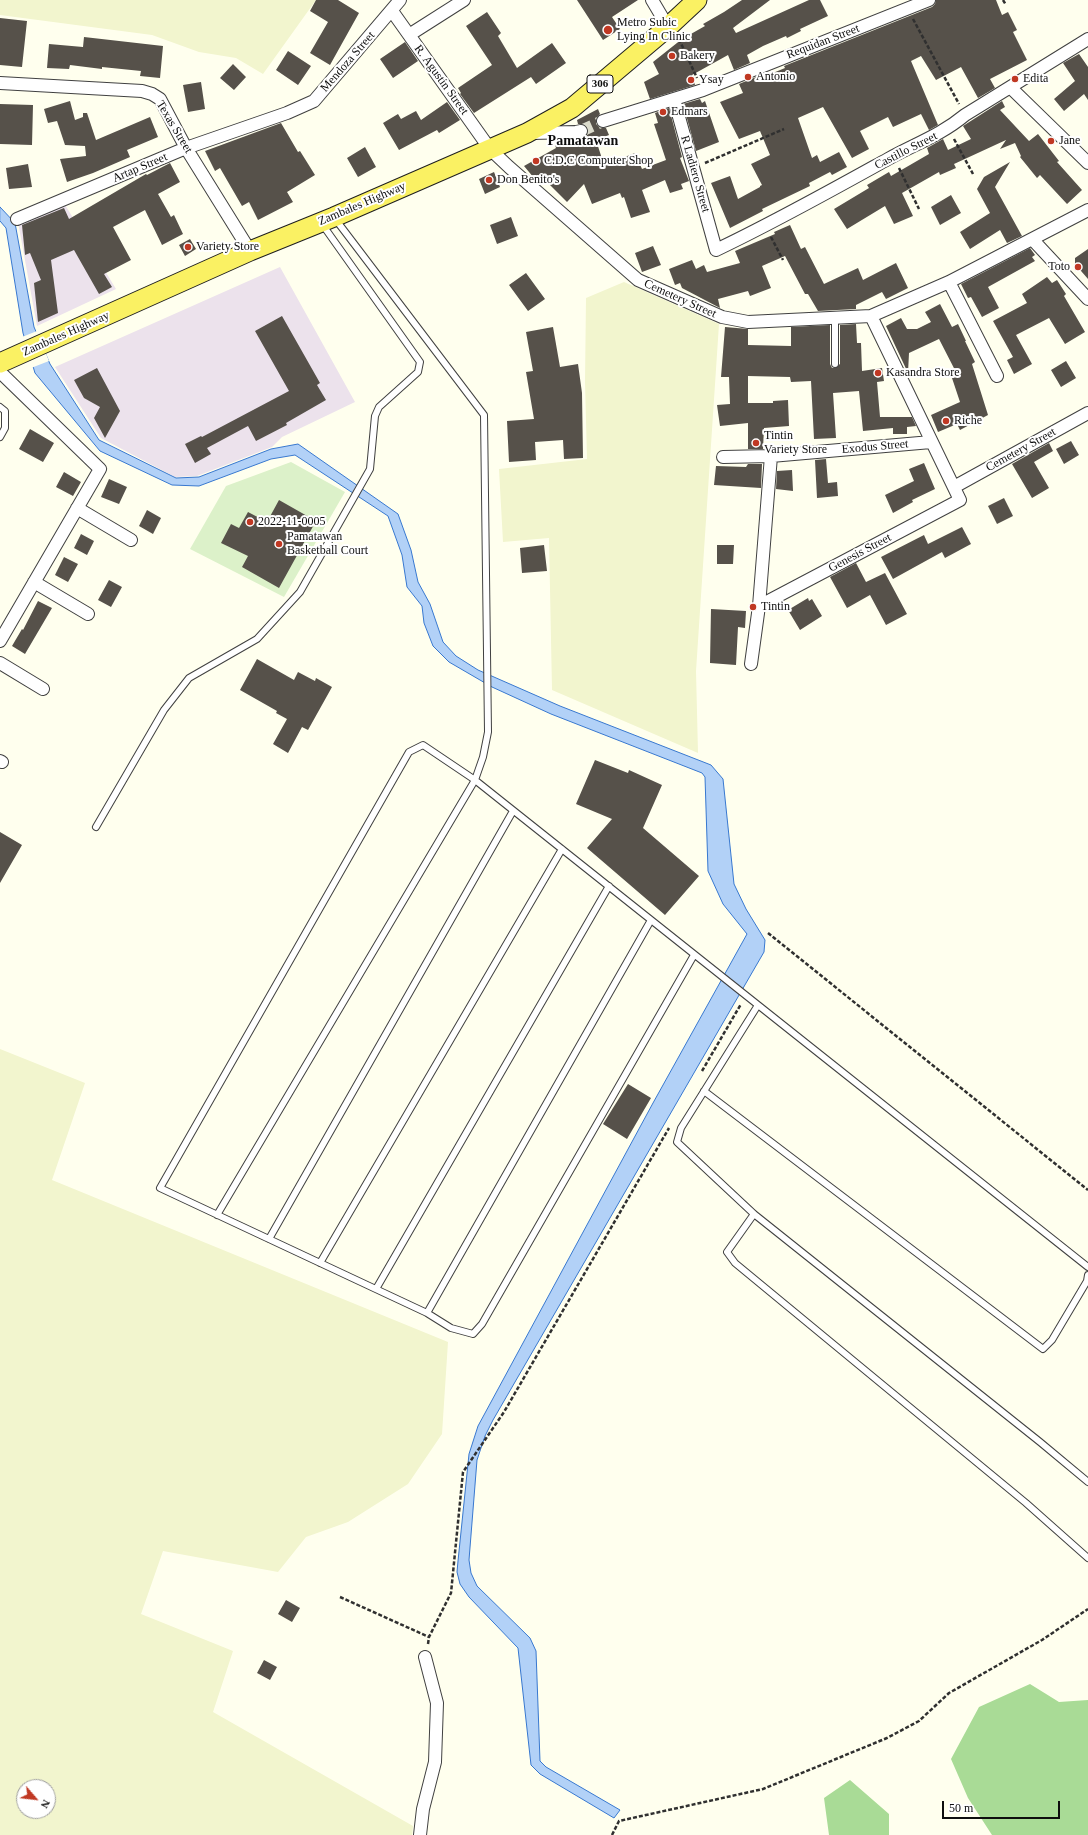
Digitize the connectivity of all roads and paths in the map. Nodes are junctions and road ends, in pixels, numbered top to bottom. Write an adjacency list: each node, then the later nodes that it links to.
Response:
1 (400, 0): 9 (street, Mendoza Street)
2 (464, 0): 11 (street)
3 (652, 0): 10 (street)
4 (697, 0): 10 (main road, Zambales Highway / 306)
5 (929, 0): 8 (street, Requidan Street)
6 (1002, 0): 7 (path)
7 (1006, 5)
8 (908, 9): 15 (street, Requidan Street); 18 (path)
9 (392, 11): 11 (street, R. Agustin Street); 17 (street, Mendoza Street)
10 (670, 25): 15 (path); 23 (main road, Zambales Highway / 306)
11 (409, 35): 25 (street, R. Agustin Street)
12 (1088, 39): 14 (street, Castillo Street)
13 (0, 83): 24 (street, Texas Street)
14 (1011, 88): 18 (street, Castillo Street); 27 (street)
15 (703, 90): 16 (street, Requidan Street)
16 (674, 99): 19 (street, Requidan Street); 28 (street, R Ladiero Street)
17 (287, 113): 24 (street, Artap Street)
18 (965, 116): 21 (street, Castillo Street)
19 (603, 121)
20 (784, 129): 28 (path)
21 (949, 129): 26 (street, Castillo Street); 29 (path)
22 (581, 131): 23 (street)
23 (527, 133): 25 (main road, Zambales Highway / 306)
24 (186, 148): 32 (street, Artap Street); 37 (street, Texas Street)
25 (490, 149): 33 (main road, Zambales Highway / 306); 42 (street, Cemetery Street)
26 (894, 156): 30 (path); 34 (street, Castillo Street)
27 (1088, 163)
28 (694, 168): 36 (street, R Ladiero Street)
29 (973, 174)
30 (919, 209)
31 (1088, 210): 35 (street, Cemetery Street)
32 (17, 219)
33 (327, 219): 37 (main road, Zambales Highway / 306); 63 (lane); 65 (lane)
34 (765, 227): 36 (street, Castillo Street); 38 (path)
35 (1033, 240): 39 (street, Cemetery Street); 40 (street)
36 (716, 250)
37 (250, 251): 43 (main road, Zambales Highway / 306)
38 (783, 260)
39 (948, 282): 41 (street, Cemetery Street); 46 (street)
40 (1088, 299)
41 (871, 316): 42 (street, Cemetery Street); 50 (street)
42 (834, 318): 44 (lane)
43 (0, 363)
44 (835, 364)
45 (0, 372): 54 (street)
46 (997, 376)
47 (0, 407): 49 (lane)
48 (1088, 413): 53 (street, Cemetery Street)
49 (0, 437)
50 (931, 442): 51 (street, Exodus Street); 53 (street)
51 (770, 456): 52 (street, Exodus Street); 57 (street)
52 (723, 457)
53 (954, 487): 57 (street, Genesis Street)
54 (77, 508): 55 (street); 56 (street)
55 (131, 540)
56 (34, 582): 58 (street); 59 (street)
57 (759, 606): 61 (street)
58 (88, 614)
59 (0, 641)
60 (0, 663): 62 (street)
61 (751, 664)
62 (43, 689)
63 (475, 780): 64 (lane); 77 (lane); 77 (lane)
64 (513, 810): 66 (lane); 79 (lane)
65 (96, 827)
66 (562, 849): 67 (lane); 80 (lane)
67 (609, 886): 68 (lane); 83 (lane)
68 (651, 920): 70 (lane); 84 (lane)
69 (768, 933): 76 (path)
70 (694, 955): 71 (lane); 84 (lane)
71 (745, 995): 72 (lane); 73 (path)
72 (758, 1005): 74 (lane); 81 (lane)
73 (698, 1078)
74 (704, 1091): 78 (lane); 82 (lane)
75 (671, 1125): 89 (path)
76 (1088, 1190)
77 (217, 1214): 79 (lane)
78 (754, 1214): 85 (lane); 86 (lane)
79 (270, 1239): 80 (lane)
80 (320, 1263): 83 (lane)
81 (1088, 1267)
82 (1088, 1275)
83 (376, 1289): 84 (lane)
84 (427, 1313)
85 (1088, 1482)
86 (1088, 1558)
87 (340, 1597): 89 (path)
88 (1088, 1609): 92 (path)
89 (429, 1637): 90 (path)
90 (426, 1657): 91 (street)
91 (420, 1835)
92 (612, 1835)

